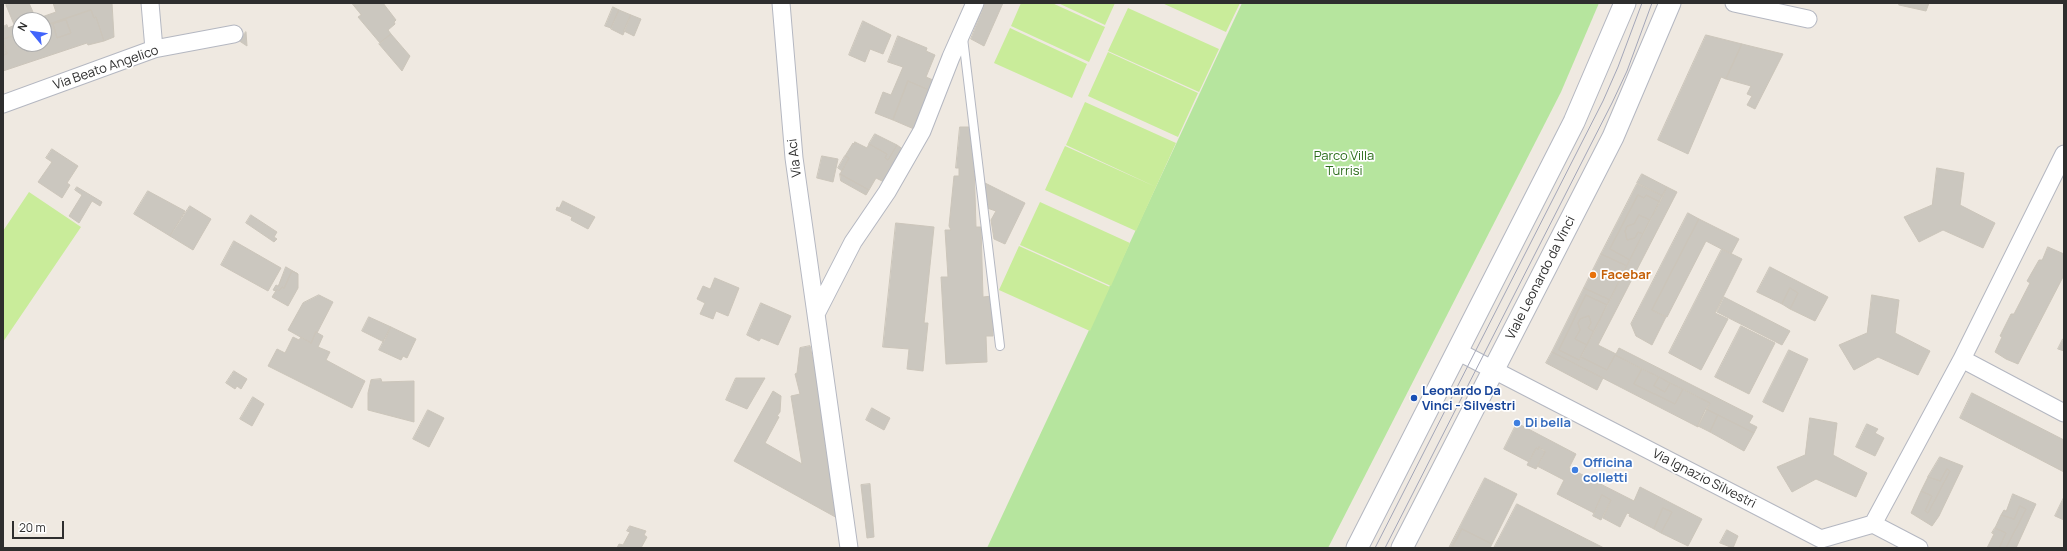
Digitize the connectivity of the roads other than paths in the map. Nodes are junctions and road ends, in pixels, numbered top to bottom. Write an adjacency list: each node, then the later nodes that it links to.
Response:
1 (150, 3): 10 (street)
2 (782, 3): 13 (street, Via Aci)
3 (975, 3): 8 (street)
4 (1625, 3): 15 (street)
5 (1670, 3): 17 (street, Viale Leonardo da Vinci)
6 (1734, 3): 7 (street)
7 (1808, 19)
8 (962, 33): 13 (street); 14 (lane)
9 (234, 34): 10 (street, Via Beato Angelico)
10 (154, 49): 11 (street, Via Beato Angelico)
11 (3, 104)
12 (2064, 154): 16 (street)
13 (817, 312): 21 (street, Via Aci)
14 (1000, 346)
15 (1457, 351): 17 (street, Via Ignazio Silvestri); 22 (street)
16 (1962, 359): 18 (street); 19 (street)
17 (1493, 370): 20 (street, Via Ignazio Silvestri); 23 (street, Viale Leonardo da Vinci)
18 (2064, 413)
19 (1873, 524): 20 (street, Via Ignazio Silvestri); 24 (street)
20 (1818, 544)
21 (850, 548)
22 (1357, 548)
23 (1402, 548)
24 (1919, 548)

